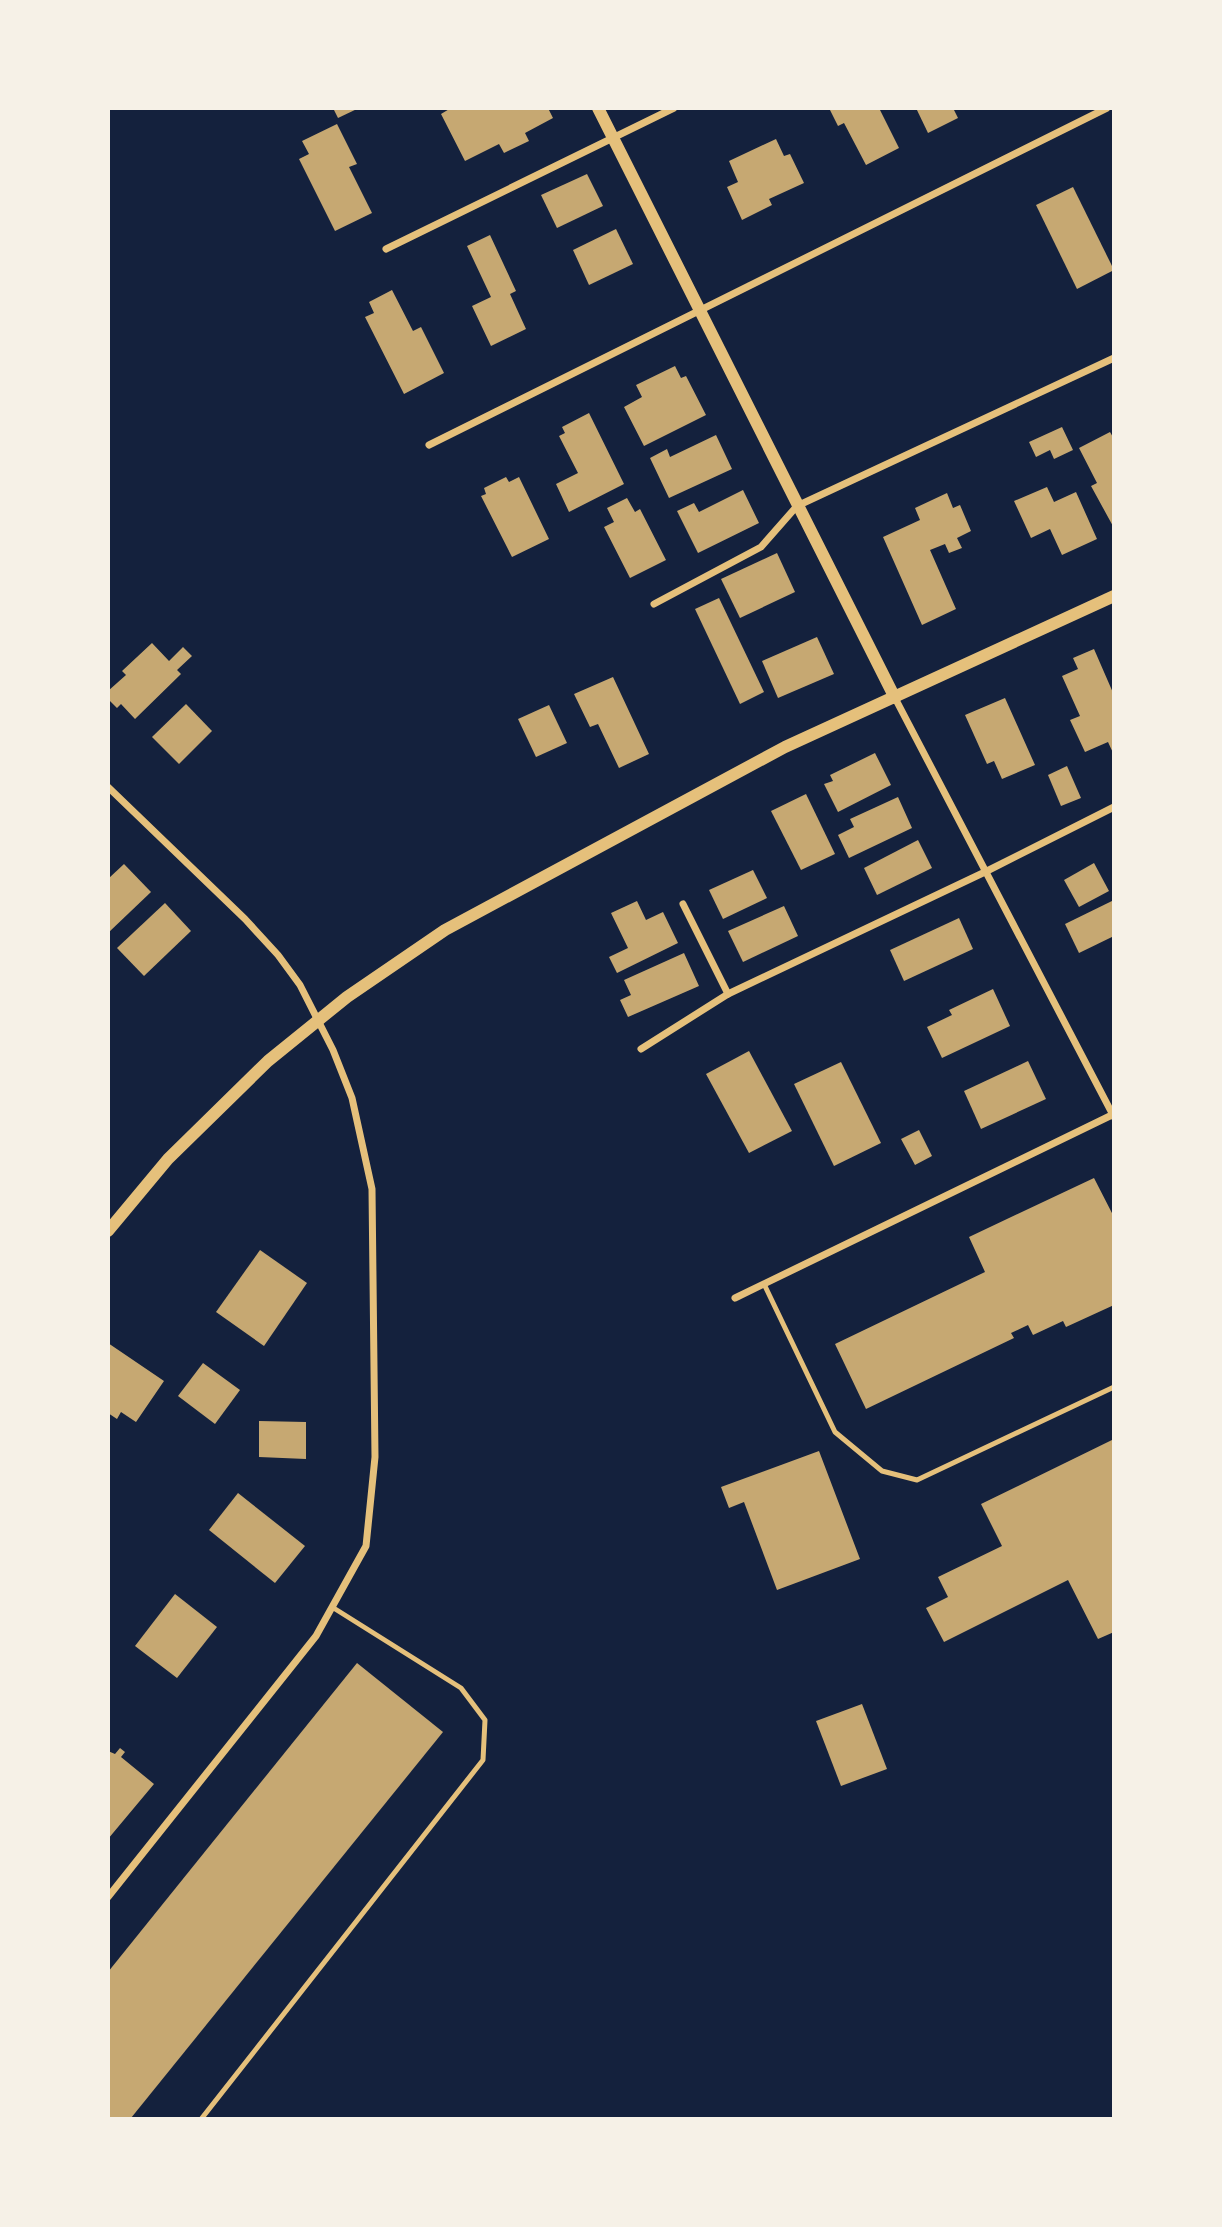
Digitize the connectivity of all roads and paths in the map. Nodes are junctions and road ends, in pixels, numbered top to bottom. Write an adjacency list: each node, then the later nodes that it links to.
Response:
1 (598, 108): 4 (street)
2 (674, 108): 4 (street)
3 (1107, 108): 6 (street)
4 (613, 139): 5 (street); 6 (street)
5 (386, 249)
6 (699, 312): 8 (street); 9 (street)
7 (1114, 358): 9 (street)
8 (429, 445)
9 (797, 506): 11 (street); 12 (street)
10 (1114, 596): 12 (street)
11 (654, 604)
12 (895, 698): 15 (street); 20 (street)
13 (108, 788): 24 (street)
14 (1114, 807): 15 (street)
15 (985, 872): 17 (street); 19 (street)
16 (683, 904): 17 (street)
17 (728, 994): 18 (street)
18 (641, 1049)
19 (1113, 1115): 21 (street)
20 (108, 1231)
21 (764, 1284): 22 (street); 23 (lane)
22 (735, 1298)
23 (1114, 1387)
24 (332, 1606): 25 (street); 26 (lane)
25 (108, 1897)
26 (202, 2119)

